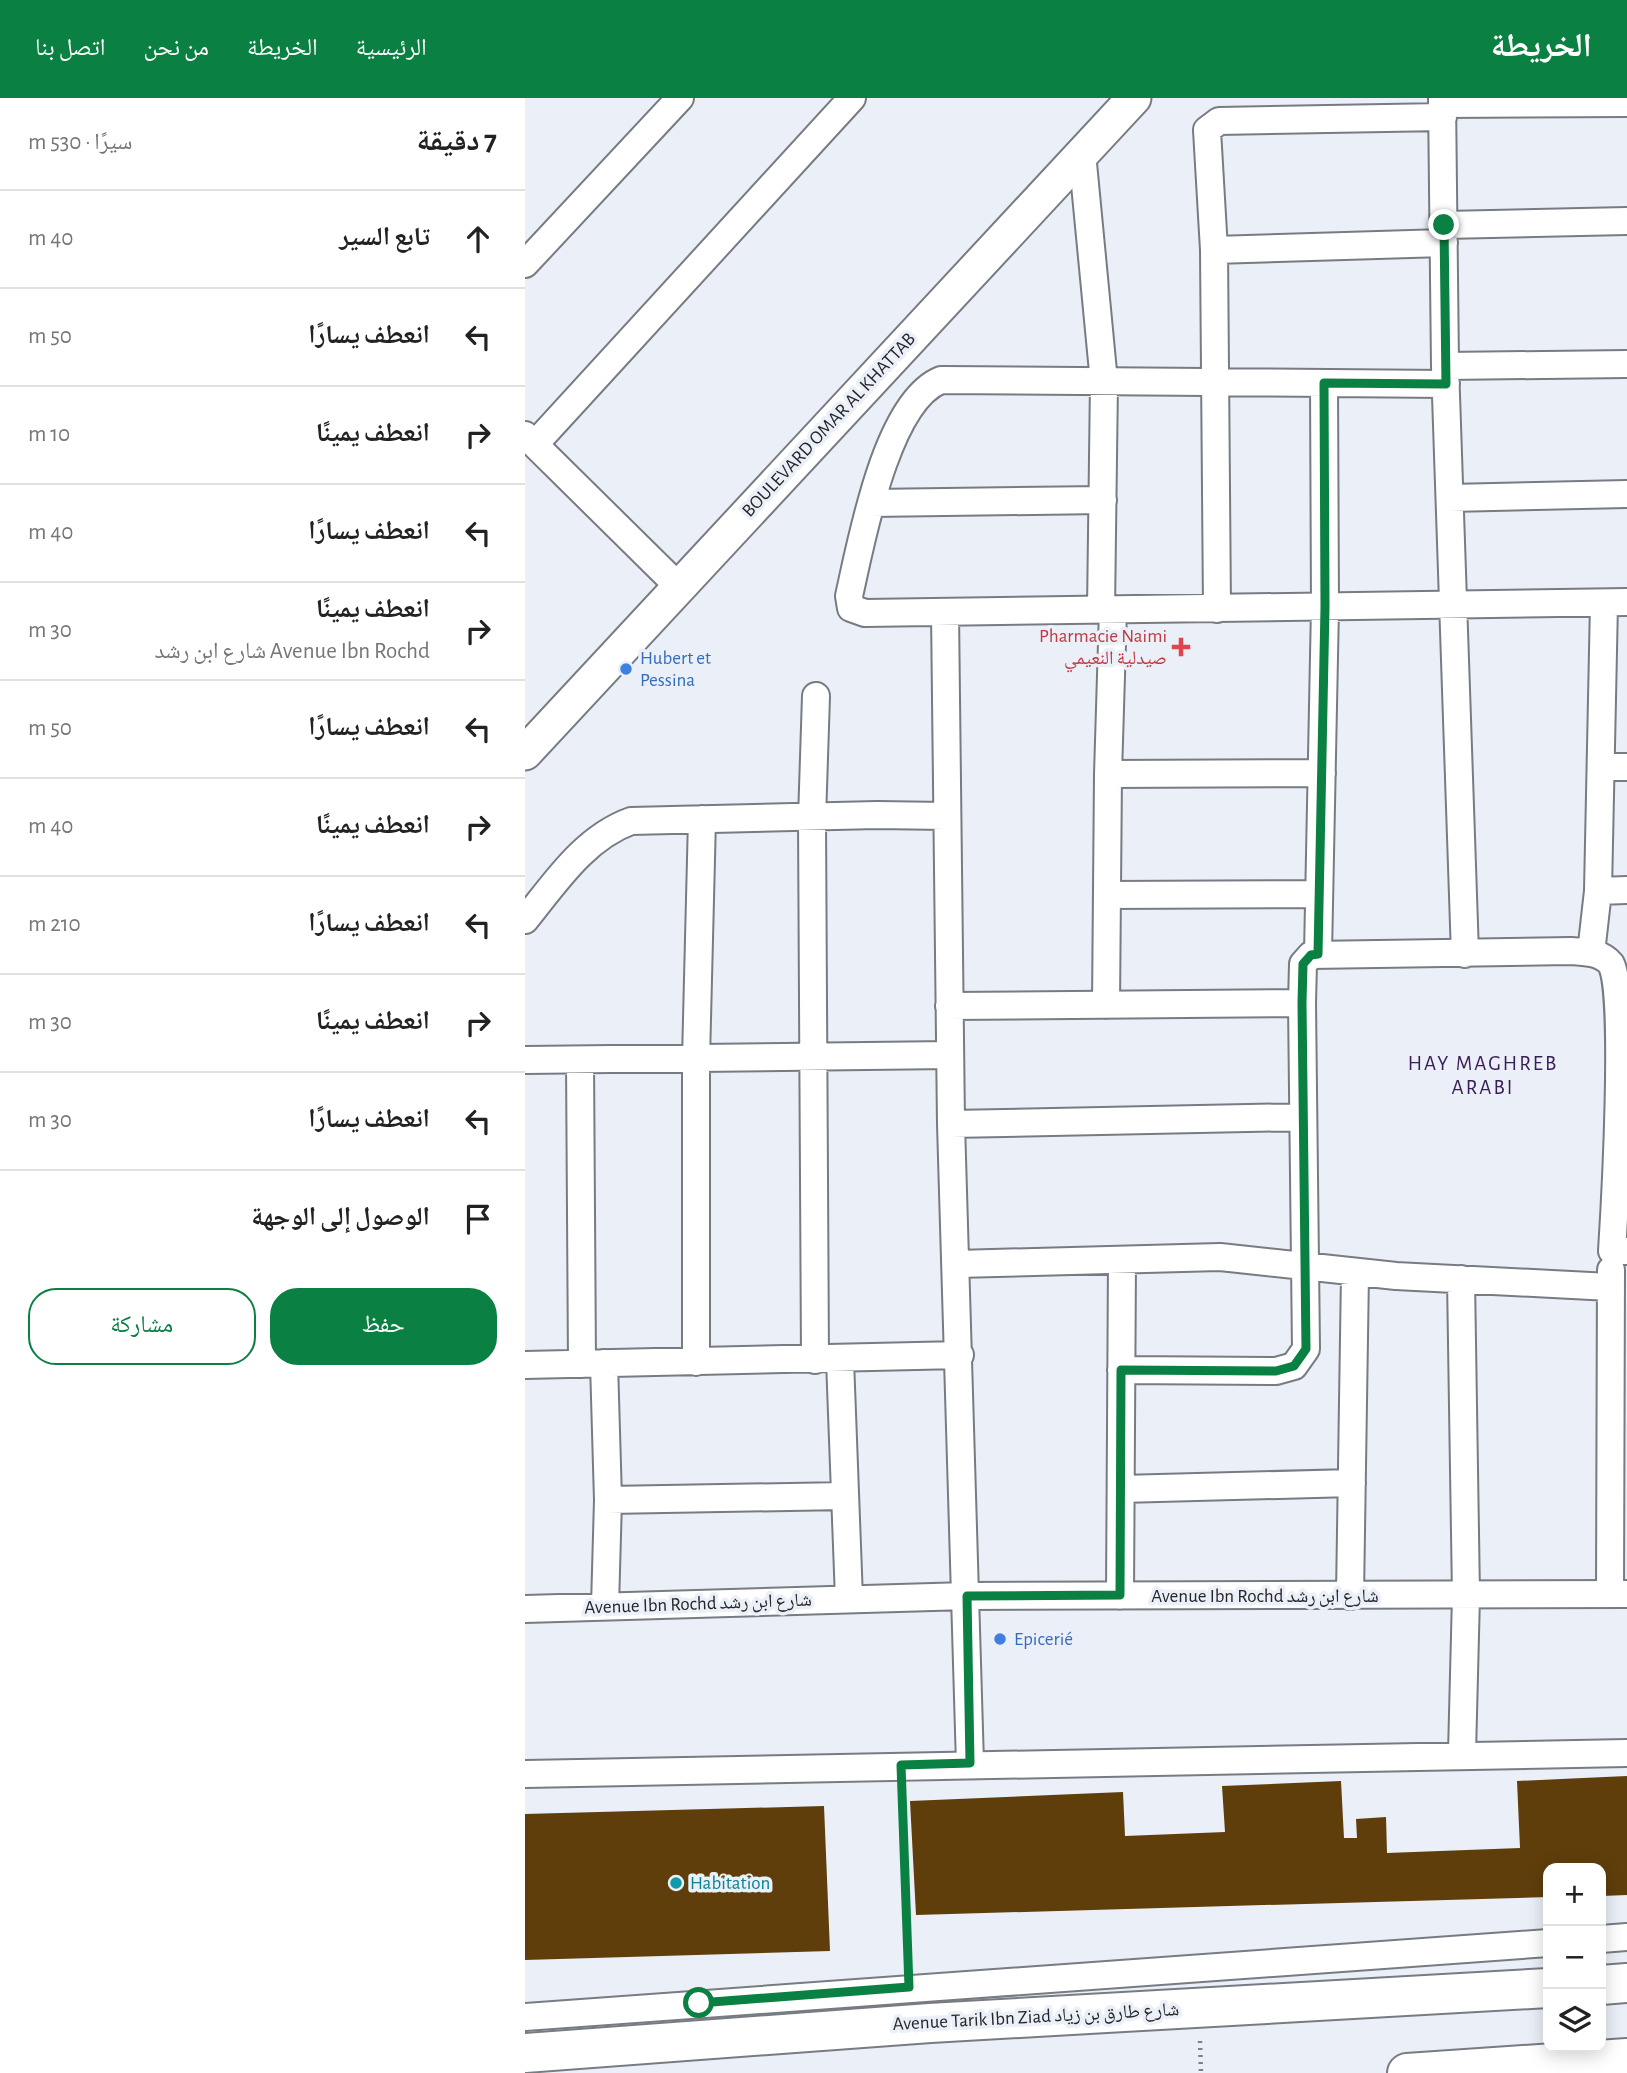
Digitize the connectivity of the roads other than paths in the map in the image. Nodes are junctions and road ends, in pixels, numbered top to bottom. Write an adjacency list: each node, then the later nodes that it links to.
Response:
1 (680, 98): 11 (street)
2 (852, 98): 18 (street)
3 (1107, 98): 23 (street, BOULEVARD OMAR AL KHATTAB)
4 (1134, 98): 8 (street, BOULEVARD OMAR AL KHATTAB)
5 (1583, 101): 6 (street); 7 (street)
6 (1627, 103)
7 (1442, 107): 10 (street); 12 (street)
8 (1082, 153): 15 (street); 23 (street, BOULEVARD OMAR AL KHATTAB)
9 (1627, 221): 10 (street)
10 (1444, 234): 12 (street); 14 (street)
11 (530, 248)
12 (1215, 250): 16 (street)
13 (1627, 364): 14 (street)
14 (1446, 375): 17 (street); 20 (street)
15 (1104, 382): 16 (street); 21 (street); 22 (street)
16 (1216, 382): 17 (street); 27 (street)
17 (1324, 383): 26 (street)
18 (530, 440): 23 (street)
19 (1627, 494): 20 (street)
20 (1450, 498): 25 (street)
21 (1103, 500): 22 (street); 28 (street)
22 (871, 503): 29 (street)
23 (673, 581): 31 (street, BOULEVARD OMAR AL KHATTAB); 32 (street, BOULEVARD OMAR AL KHATTAB)
24 (1616, 603): 25 (street); 33 (street)
25 (1455, 605): 26 (street); 46 (street)
26 (1325, 607): 27 (street); 35 (street)
27 (1217, 609): 28 (street)
28 (1107, 610): 29 (street); 34 (street)
29 (945, 612): 36 (street)
30 (816, 696): 38 (street)
31 (525, 723)
32 (525, 753)
33 (1614, 767): 40 (street)
34 (1108, 774): 35 (street); 42 (street)
35 (1322, 774): 41 (street)
36 (946, 816): 38 (street); 50 (street)
37 (702, 819): 38 (street); 43 (street); 52 (street)
38 (812, 819): 53 (street)
39 (1627, 890): 40 (street)
40 (1598, 891): 44 (street)
41 (1319, 894): 42 (street); 45 (street)
42 (1107, 895): 49 (street)
43 (525, 920)
44 (1591, 953): 46 (street); 47 (street)
45 (1318, 954): 46 (street); 48 (street)
46 (1465, 954)
47 (1623, 997): 56 (street)
48 (1302, 1003): 49 (street); 57 (street)
49 (1106, 1005): 50 (street)
50 (949, 1006): 51 (street)
51 (950, 1055): 53 (street); 58 (street)
52 (697, 1059): 53 (street); 55 (street); 68 (street)
53 (815, 1059): 67 (street)
54 (525, 1060): 55 (street)
55 (580, 1060): 69 (street)
56 (1625, 1110): 59 (street)
57 (1303, 1116): 58 (street); 62 (street)
58 (951, 1124): 61 (street)
59 (1619, 1251): 65 (street)
60 (1122, 1259): 61 (street); 62 (street); 72 (street)
61 (957, 1264): 66 (street)
62 (1306, 1265): 63 (street); 72 (street)
63 (1355, 1273): 64 (street); 74 (street)
64 (1461, 1279): 65 (street); 82 (street)
65 (1610, 1287): 71 (street)
66 (960, 1355): 67 (street); 80 (street)
67 (828, 1360): 68 (street); 76 (street)
68 (696, 1362): 69 (street)
69 (593, 1364): 70 (street); 77 (street)
70 (525, 1365)
71 (1618, 1366): 73 (street)
72 (1121, 1370): 75 (street)
73 (1618, 1481): 78 (street)
74 (1352, 1483): 75 (street); 81 (street)
75 (1121, 1489): 79 (street)
76 (845, 1496): 77 (street); 83 (street)
77 (608, 1500): 84 (street)
78 (1619, 1594): 82 (street, Avenue Ibn Rochd شارع ابن رشد)
79 (1120, 1595): 80 (street, Avenue Ibn Rochd شارع ابن رشد); 81 (street, Avenue Ibn Rochd شارع ابن رشد)
80 (967, 1596): 83 (street, Avenue Ibn Rochd شارع ابن رشد); 88 (street)
81 (1350, 1596): 82 (street, Avenue Ibn Rochd شارع ابن رشد)
82 (1466, 1596): 87 (street)
83 (849, 1599): 84 (street, Avenue Ibn Rochd شارع ابن رشد)
84 (605, 1606): 85 (street, Avenue Ibn Rochd شارع ابن رشد)
85 (525, 1609)
86 (1627, 1753): 87 (street)
87 (1462, 1754): 88 (street)
88 (970, 1763): 89 (street)
89 (525, 1774)
90 (1627, 1937): 91 (street)
91 (1606, 1939)
92 (1543, 1943): 96 (street)
93 (1627, 1983): 94 (main road)
94 (1606, 1985)
95 (1543, 1988): 97 (main road, Avenue Tarik Ibn Ziad شارع طارق بن زياد)
96 (525, 2017)
97 (525, 2053)
98 (1627, 2058): 99 (main road)
99 (1563, 2068): 100 (main road)
100 (1465, 2071): 101 (main road)
101 (1407, 2073)

